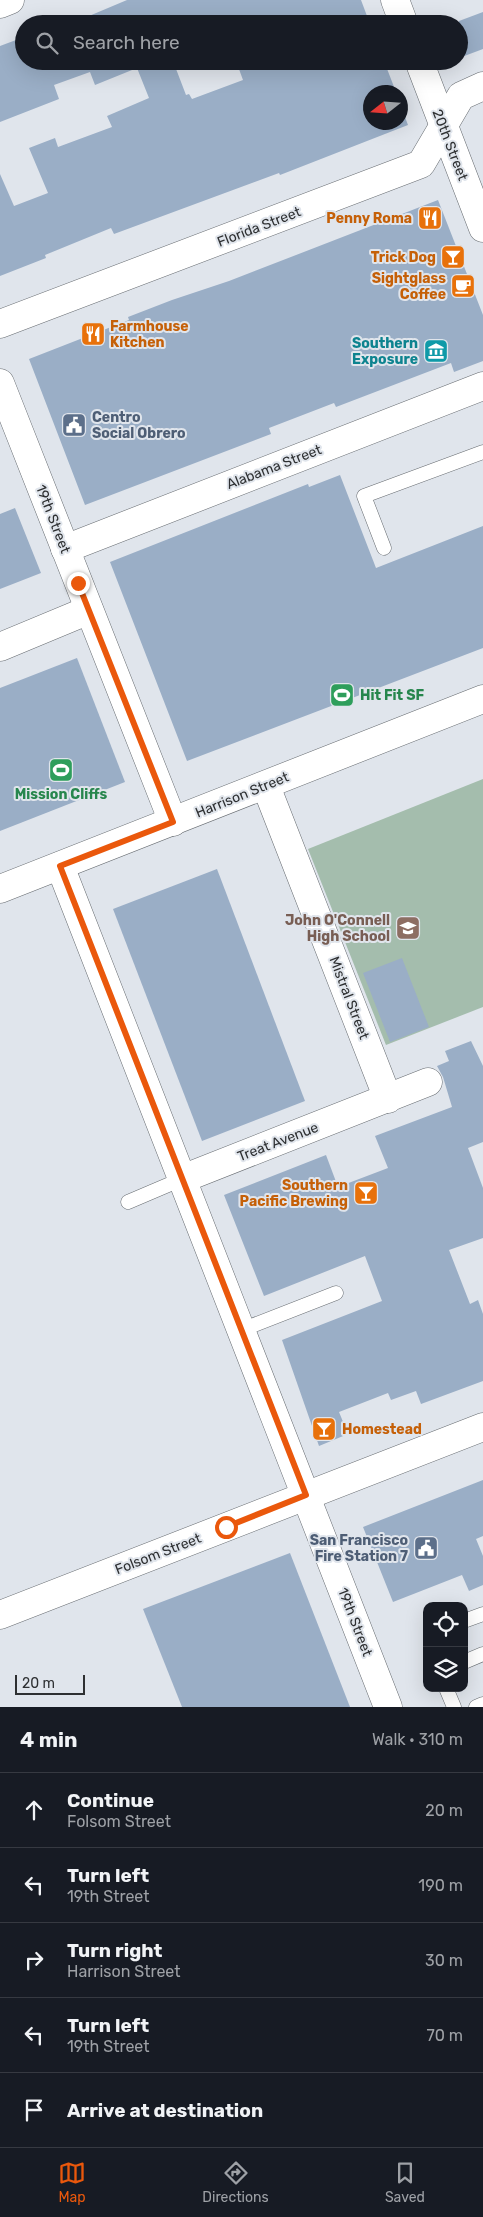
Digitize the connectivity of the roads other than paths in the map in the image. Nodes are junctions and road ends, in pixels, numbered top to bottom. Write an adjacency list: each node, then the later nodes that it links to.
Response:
1 (10, 0): 3 (street)
2 (395, 0): 4 (street)
3 (0, 4)
4 (401, 15)
5 (422, 70): 7 (street, 20th Street)
6 (483, 86): 7 (street, Florida Street)
7 (444, 127): 8 (street, 20th Street); 9 (street, Florida Street)
8 (483, 228)
9 (0, 324)
10 (0, 383): 13 (street, 19th Street)
11 (483, 386): 13 (street, Alabama Street)
12 (483, 452): 14 (lane)
13 (65, 548): 15 (street, 19th Street)
14 (384, 548)
15 (89, 610): 16 (street); 19 (street, 19th Street)
16 (0, 646)
17 (483, 700): 18 (street, Harrison Street)
18 (266, 786): 19 (street, Harrison Street); 23 (street, Mistral Street)
19 (173, 822): 20 (street, Harrison Street)
20 (60, 866): 21 (street, Harrison Street); 24 (street, 19th Street)
21 (0, 889)
22 (428, 1082): 23 (street, Treat Avenue)
23 (388, 1099): 24 (street, Treat Avenue)
24 (182, 1179): 25 (lane, Treat Avenue); 27 (street, 19th Street)
25 (128, 1202)
26 (336, 1293): 27 (lane)
27 (241, 1330): 29 (street, 19th Street)
28 (483, 1427): 29 (street, Folsom Street)
29 (306, 1495): 31 (street, Folsom Street); 37 (street, 19th Street)
30 (483, 1614): 32 (lane)
31 (0, 1615)
32 (468, 1620)
33 (483, 1654): 34 (lane)
34 (468, 1660)
35 (448, 1692): 38 (lane)
36 (483, 1704): 39 (lane)
37 (388, 1707)
38 (454, 1707)
39 (476, 1707)

